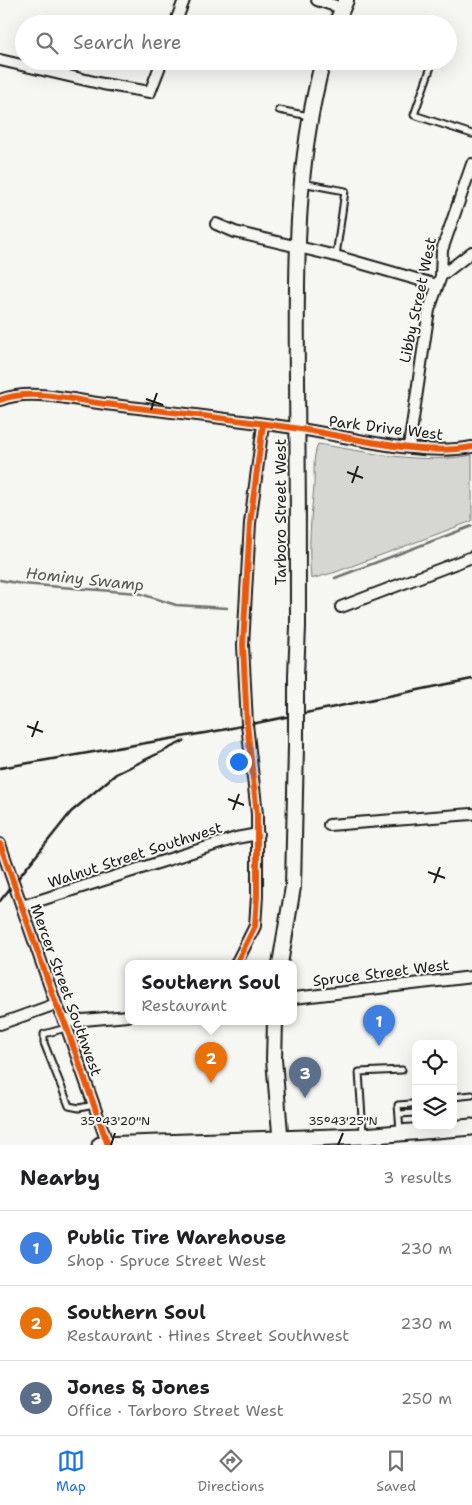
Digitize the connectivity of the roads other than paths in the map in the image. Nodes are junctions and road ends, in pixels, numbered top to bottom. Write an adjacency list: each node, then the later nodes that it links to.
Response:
1 (184, 0): 4 (street)
2 (317, 0): 3 (street)
3 (344, 4)
4 (178, 15)
5 (0, 60): 6 (street)
6 (15, 63)
7 (43, 70): 8 (street)
8 (159, 70)
9 (322, 70): 12 (main road, Tarboro Street West)
10 (430, 70): 13 (lane)
11 (279, 110): 12 (lane)
12 (310, 116): 15 (main road, Tarboro Street West)
13 (472, 134)
14 (472, 164): 20 (street, Libby Street West)
15 (301, 182): 17 (main road, Tarboro Street West); 19 (lane)
16 (216, 224): 17 (street)
17 (299, 248): 19 (street); 23 (main road, Tarboro Street West)
18 (472, 252): 20 (street)
19 (336, 256): 20 (street)
20 (439, 280): 24 (street, Libby Street West)
21 (0, 400): 22 (street, Park Drive West)
22 (263, 425): 23 (street, Park Drive West); 30 (street)
23 (297, 429): 24 (street, Park Drive West); 34 (main road, Tarboro Street West, bridge)
24 (409, 446): 25 (street, Park Drive West)
25 (472, 446)
26 (472, 557): 27 (street)
27 (341, 608)
28 (472, 814): 29 (street)
29 (329, 825)
30 (258, 834): 32 (street, Walnut Street Southwest); 33 (street)
31 (0, 844): 32 (street, Mercer Street Southwest)
32 (22, 906): 37 (street, Mercer Street Southwest)
33 (238, 960)
34 (281, 960)
35 (472, 977): 36 (street, Spruce Street West)
36 (297, 998)
37 (56, 1004): 39 (street, Mercer Street Southwest); 40 (street)
38 (125, 1016): 39 (street)
39 (65, 1023): 46 (street, Mercer Street Southwest); 46 (lane)
40 (0, 1024)
41 (275, 1025): 54 (main road)
42 (402, 1070): 53 (lane)
43 (472, 1095): 44 (lane)
44 (457, 1097)
45 (411, 1104): 48 (lane)
46 (94, 1105): 55 (street, Mercer Street Southwest)
47 (412, 1113): 48 (lane)
48 (398, 1114): 52 (lane)
49 (472, 1127): 50 (main road)
50 (457, 1128)
51 (419, 1130): 52 (main road)
52 (400, 1133): 53 (main road)
53 (363, 1136): 54 (main road)
54 (281, 1142): 55 (main road)
55 (105, 1145)

